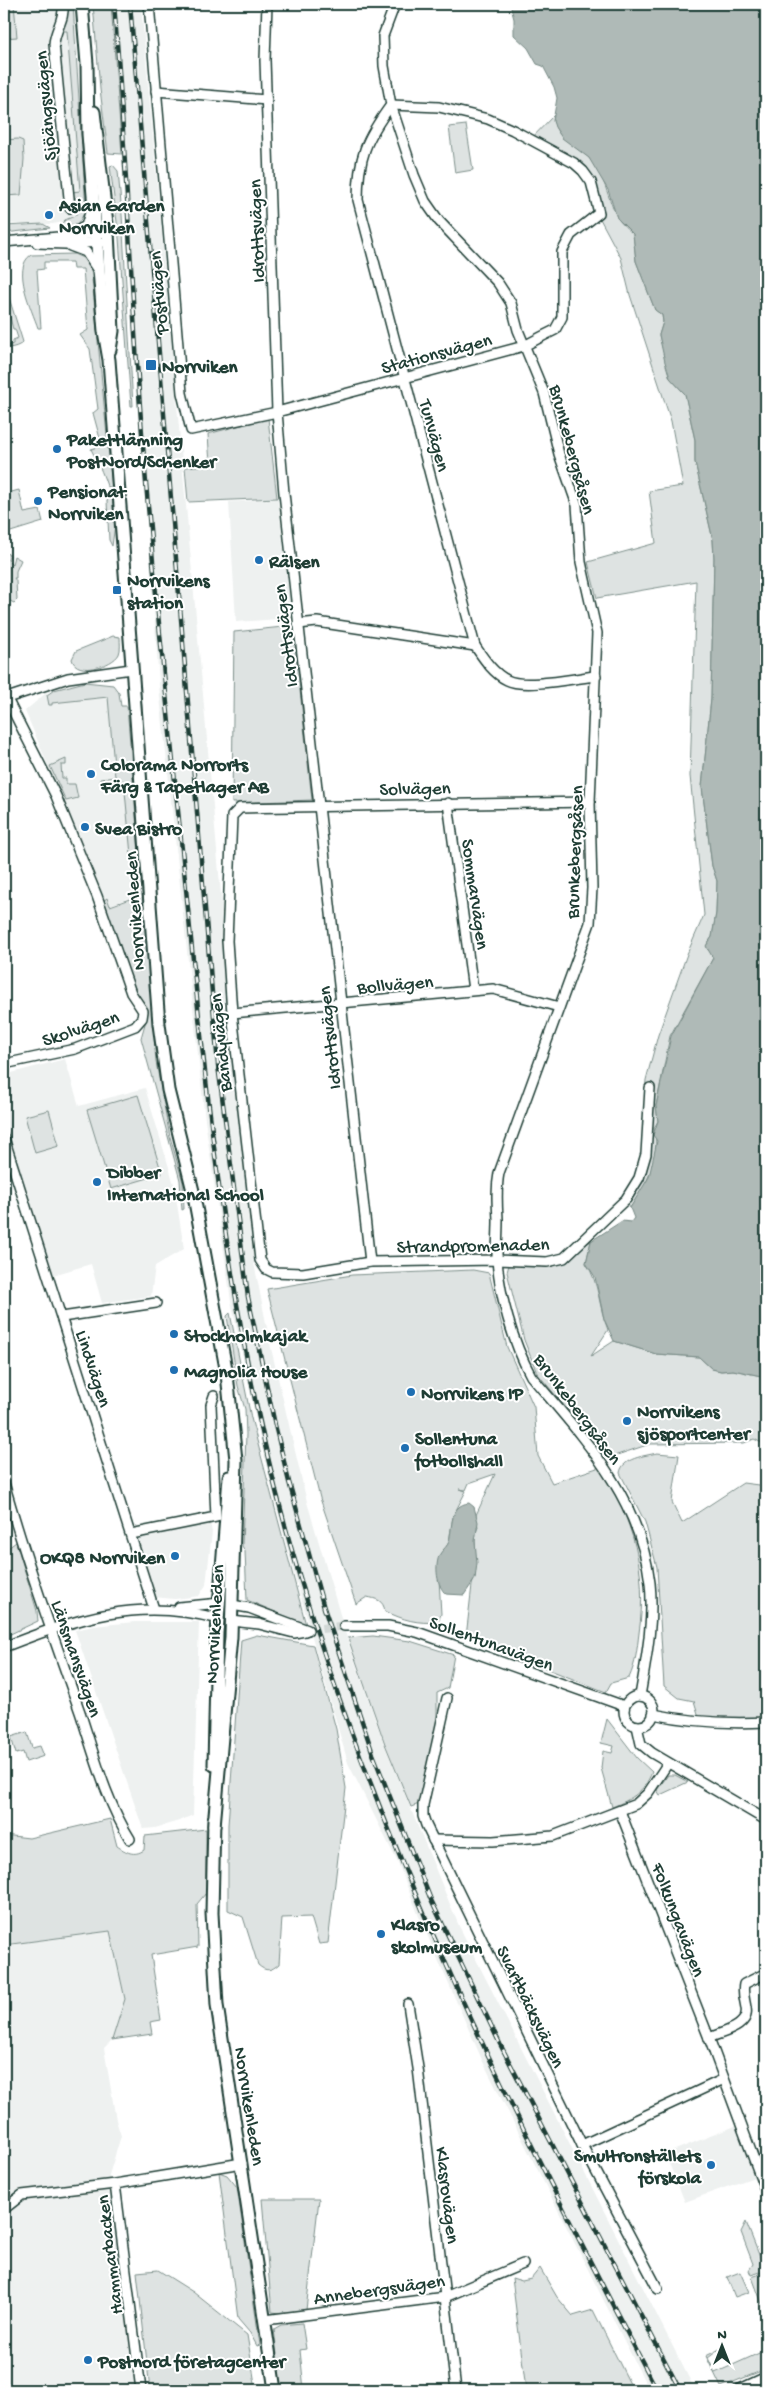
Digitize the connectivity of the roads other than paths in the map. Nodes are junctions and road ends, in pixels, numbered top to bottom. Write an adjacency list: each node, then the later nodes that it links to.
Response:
1 (63, 4): 11 (street, Sjöängsvägen)
2 (82, 4): 6 (main road, Norrvikenleden)
3 (149, 4): 7 (street, Postvägen)
4 (267, 4): 8 (street, Idrottsvägen)
5 (394, 4): 9 (street, Brunkebergsåsen)
6 (87, 64): 10 (main road, Norrvikenleden); 13 (main road, Norrvikenleden)
7 (156, 91): 8 (street); 22 (street, Postvägen)
8 (267, 100): 21 (street, Idrottsvägen)
9 (391, 105): 18 (street, Brunkebergsåsen); 18 (street, Stationsvägen); 20 (street, Tunvägen)
10 (93, 194): 12 (street); 13 (main road, Norrvikenleden)
11 (70, 208)
12 (72, 235): 13 (street); 14 (street)
13 (103, 237): 16 (street); 17 (main road, Norrvikenleden); 19 (main road, Norrvikenleden)
14 (15, 241): 15 (street); 16 (street)
15 (4, 242)
16 (65, 244): 17 (street)
17 (99, 273): 19 (main road, Norrvikenleden)
18 (524, 346): 20 (street, Stationsvägen); 26 (street, Brunkebergsåsen)
19 (109, 360): 25 (main road, Norrvikenleden)
20 (404, 377): 21 (street, Stationsvägen); 24 (street, Tunvägen)
21 (276, 412): 22 (street, Stationsvägen); 23 (street, Idrottsvägen)
22 (191, 430)
23 (298, 624): 24 (street); 30 (street, Idrottsvägen)
24 (476, 646): 26 (street, Tunvägen)
25 (131, 669): 27 (street); 47 (main road, Norrvikenleden)
26 (596, 676): 28 (street, Brunkebergsåsen)
27 (4, 697): 36 (street, Skolvägen)
28 (590, 802): 29 (street, Solvägen); 34 (street, Brunkebergsåsen)
29 (448, 803): 30 (street, Solvägen); 32 (street, Sommarvägen)
30 (319, 805): 31 (street, Solvägen); 33 (street, Idrottsvägen)
31 (240, 808): 35 (street, Bandyvägen)
32 (473, 990): 33 (street, Bollvägen); 34 (street, Bollvägen)
33 (341, 1004): 35 (street, Bollvägen); 40 (street, Idrottsvägen)
34 (559, 1007): 39 (street, Brunkebergsåsen)
35 (232, 1013): 41 (street, Bandyvägen)
36 (4, 1064)
37 (650, 1088): 39 (street, Strandpromenaden)
38 (4, 1138): 43 (street, Lindvägen)
39 (497, 1260): 40 (street, Strandpromenaden); 55 (street, Brunkebergsåsen)
40 (370, 1262): 41 (street, Strandpromenaden)
41 (272, 1272)
42 (156, 1303): 43 (street)
43 (62, 1317): 46 (street, Lindvägen)
44 (214, 1396): 46 (street)
45 (4, 1483): 53 (street, Länsmansvägen)
46 (132, 1534): 48 (street, Lindvägen)
47 (226, 1604): 49 (street); 50 (main road, Norrvikenleden); 51 (main road, Norrvikenleden); 51 (street)
48 (154, 1609): 49 (street); 53 (street)
49 (167, 1609): 50 (street)
50 (218, 1619): 51 (main road); 64 (main road, Norrvikenleden)
51 (231, 1621): 64 (main road, Norrvikenleden)
52 (344, 1626): 57 (street, Sollentunavägen)
53 (50, 1629): 54 (street); 65 (street, Länsmansvägen)
54 (4, 1647)
55 (640, 1696): 57 (street); 58 (street)
56 (447, 1698): 66 (street, Svartbäcksvägen)
57 (624, 1706): 60 (street)
58 (653, 1714): 59 (street); 60 (street)
59 (766, 1722)
60 (637, 1726): 61 (street)
61 (668, 1763): 62 (street); 63 (street)
62 (620, 1811): 66 (street); 69 (street, Folkungavägen)
63 (766, 1820)
64 (214, 1826): 72 (main road, Norrvikenleden)
65 (130, 1840)
66 (433, 1840): 71 (street, Svartbäcksvägen)
67 (766, 1973): 69 (street)
68 (408, 2004): 78 (street, Klasrovägen)
69 (709, 2038): 70 (street, Folkungavägen)
70 (724, 2079): 71 (street); 74 (street, Folkungavägen)
71 (582, 2145): 77 (street, Svartbäcksvägen)
72 (242, 2163): 73 (street, Hammarbacken); 79 (main road, Norrvikenleden)
73 (115, 2184): 75 (street); 81 (street, Hammarbacken)
74 (766, 2192)
75 (4, 2209)
76 (523, 2264): 78 (street, Annebergsvägen)
77 (658, 2289)
78 (445, 2297): 79 (street, Annebergsvägen); 83 (street, Klasrovägen)
79 (265, 2320): 82 (main road, Norrvikenleden)
80 (766, 2377): 84 (street)
81 (141, 2390)
82 (275, 2390)
83 (456, 2390)
84 (738, 2390)

